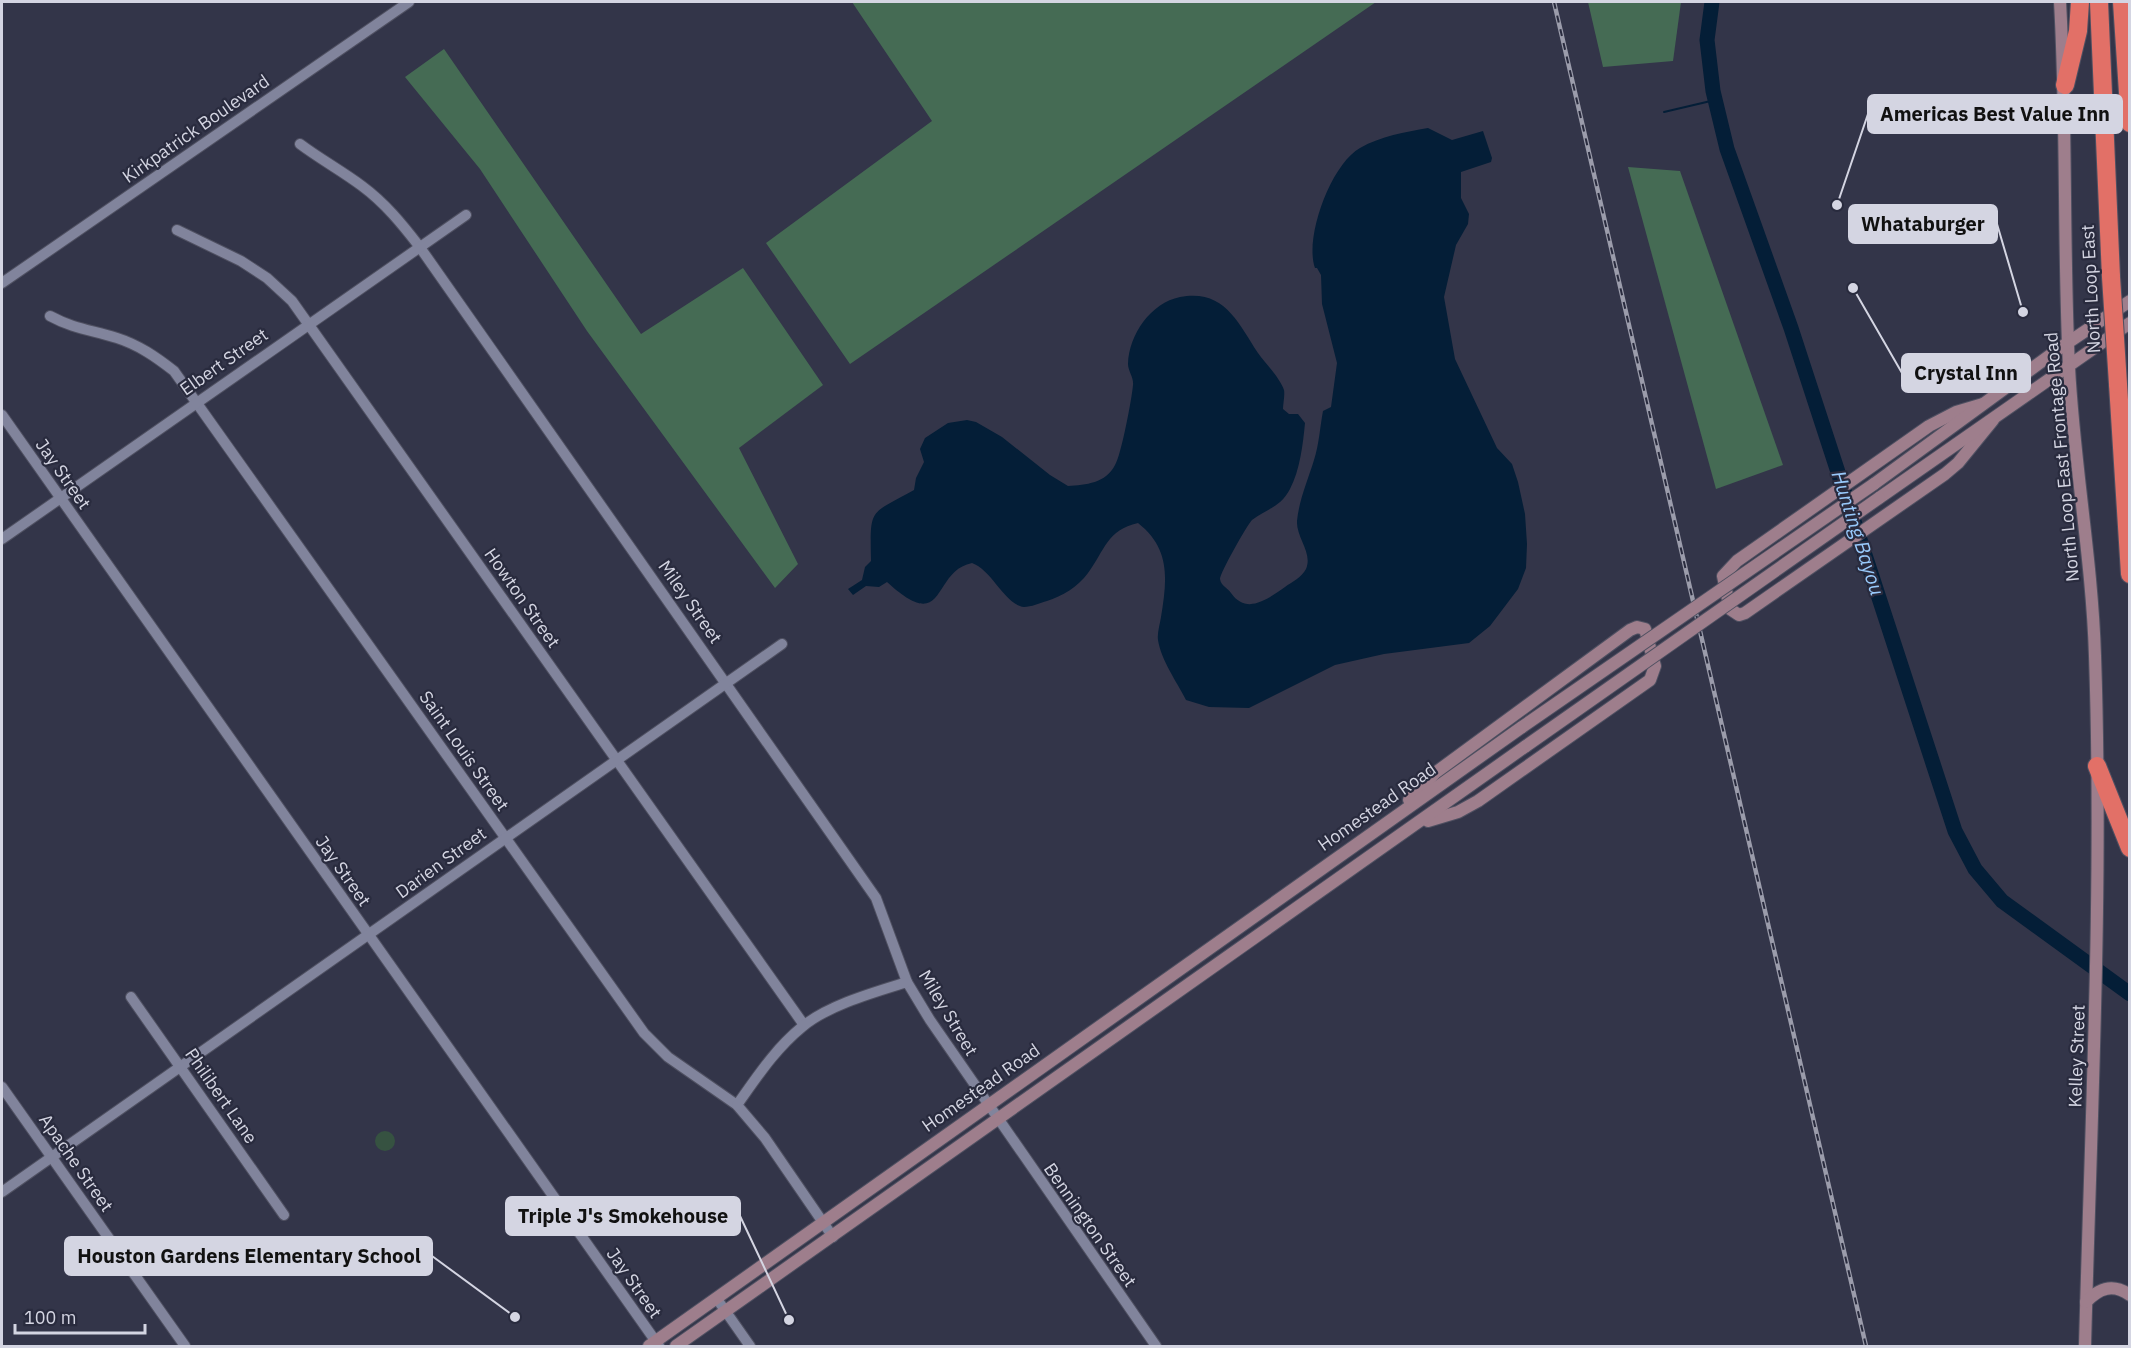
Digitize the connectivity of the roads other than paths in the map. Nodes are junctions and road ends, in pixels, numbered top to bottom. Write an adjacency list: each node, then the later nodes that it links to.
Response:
1 (409, 2): 12 (street, Kirkpatrick Boulevard)
2 (2060, 2): 6 (main road, North Loop East Frontage Road)
3 (2080, 2): 6 (highway)
4 (2099, 2): 25 (highway, North Loop East, bridge)
5 (2122, 2): 7 (highway)
6 (2065, 85): 17 (main road, North Loop East Frontage Road)
7 (2130, 123)
8 (300, 144): 11 (street, Miley Street)
9 (466, 215): 11 (street, Elbert Street)
10 (177, 230): 15 (street, Howton Street)
11 (419, 246): 15 (street, Elbert Street); 27 (street, Miley Street)
12 (2, 283)
13 (2130, 301): 17 (main road, Homestead Road)
14 (50, 316): 19 (street, Saint Louis Street)
15 (308, 323): 19 (street, Elbert Street); 28 (street, Howton Street)
16 (2130, 323): 18 (main road, Homestead Road)
17 (2068, 344): 18 (main road, North Loop East Frontage Road); 20 (main road, Homestead Road)
18 (2069, 366): 22 (main road, Homestead Road); 29 (main road, North Loop East Frontage Road)
19 (197, 401): 23 (street, Elbert Street); 32 (street, Saint Louis Street)
20 (1983, 404): 22 (main road); 30 (main road, Homestead Road, bridge)
21 (2, 415): 23 (street, Jay Street)
22 (1993, 420): 31 (main road, Homestead Road, bridge)
23 (60, 498): 24 (street, Elbert Street); 34 (street, Jay Street)
24 (2, 539)
25 (2130, 574)
26 (782, 644): 27 (street, Darien Street)
27 (726, 682): 28 (street, Darien Street); 35 (street, Miley Street)
28 (615, 760): 32 (street, Darien Street); 37 (street, Howton Street)
29 (2097, 766): 33 (highway); 50 (main road, Kelley Street)
30 (1398, 812): 31 (main road); 41 (main road, Homestead Road)
31 (1418, 824): 42 (main road, Homestead Road)
32 (505, 838): 34 (street, Darien Street); 40 (street, Saint Louis Street)
33 (2130, 848)
34 (368, 936): 38 (street, Darien Street); 52 (street, Jay Street)
35 (908, 982): 37 (street); 41 (street, Miley Street)
36 (131, 997): 38 (street, Philibert Lane)
37 (804, 1025): 40 (street)
38 (181, 1067): 43 (street, Darien Street); 45 (street, Philibert Lane)
39 (2, 1087): 43 (street, Apache Street)
40 (737, 1105): 46 (street, Saint Louis Street)
41 (988, 1106): 42 (street, Miley Street); 46 (main road, Homestead Road)
42 (998, 1121): 47 (main road, Homestead Road); 56 (street, Bennington Street)
43 (52, 1157): 44 (street, Darien Street); 53 (street, Apache Street)
44 (2, 1192)
45 (284, 1215)
46 (822, 1222): 47 (street, Saint Louis Street); 49 (main road, Homestead Road)
47 (833, 1237): 51 (main road, Homestead Road)
48 (2130, 1295): 50 (main road)
49 (717, 1299): 51 (street); 52 (main road, Homestead Road)
50 (2086, 1302): 57 (main road, Kelley Street)
51 (725, 1312): 54 (main road, Homestead Road); 55 (street)
52 (655, 1345)
53 (185, 1347)
54 (676, 1347)
55 (750, 1347)
56 (1156, 1347)
57 (2085, 1347)

